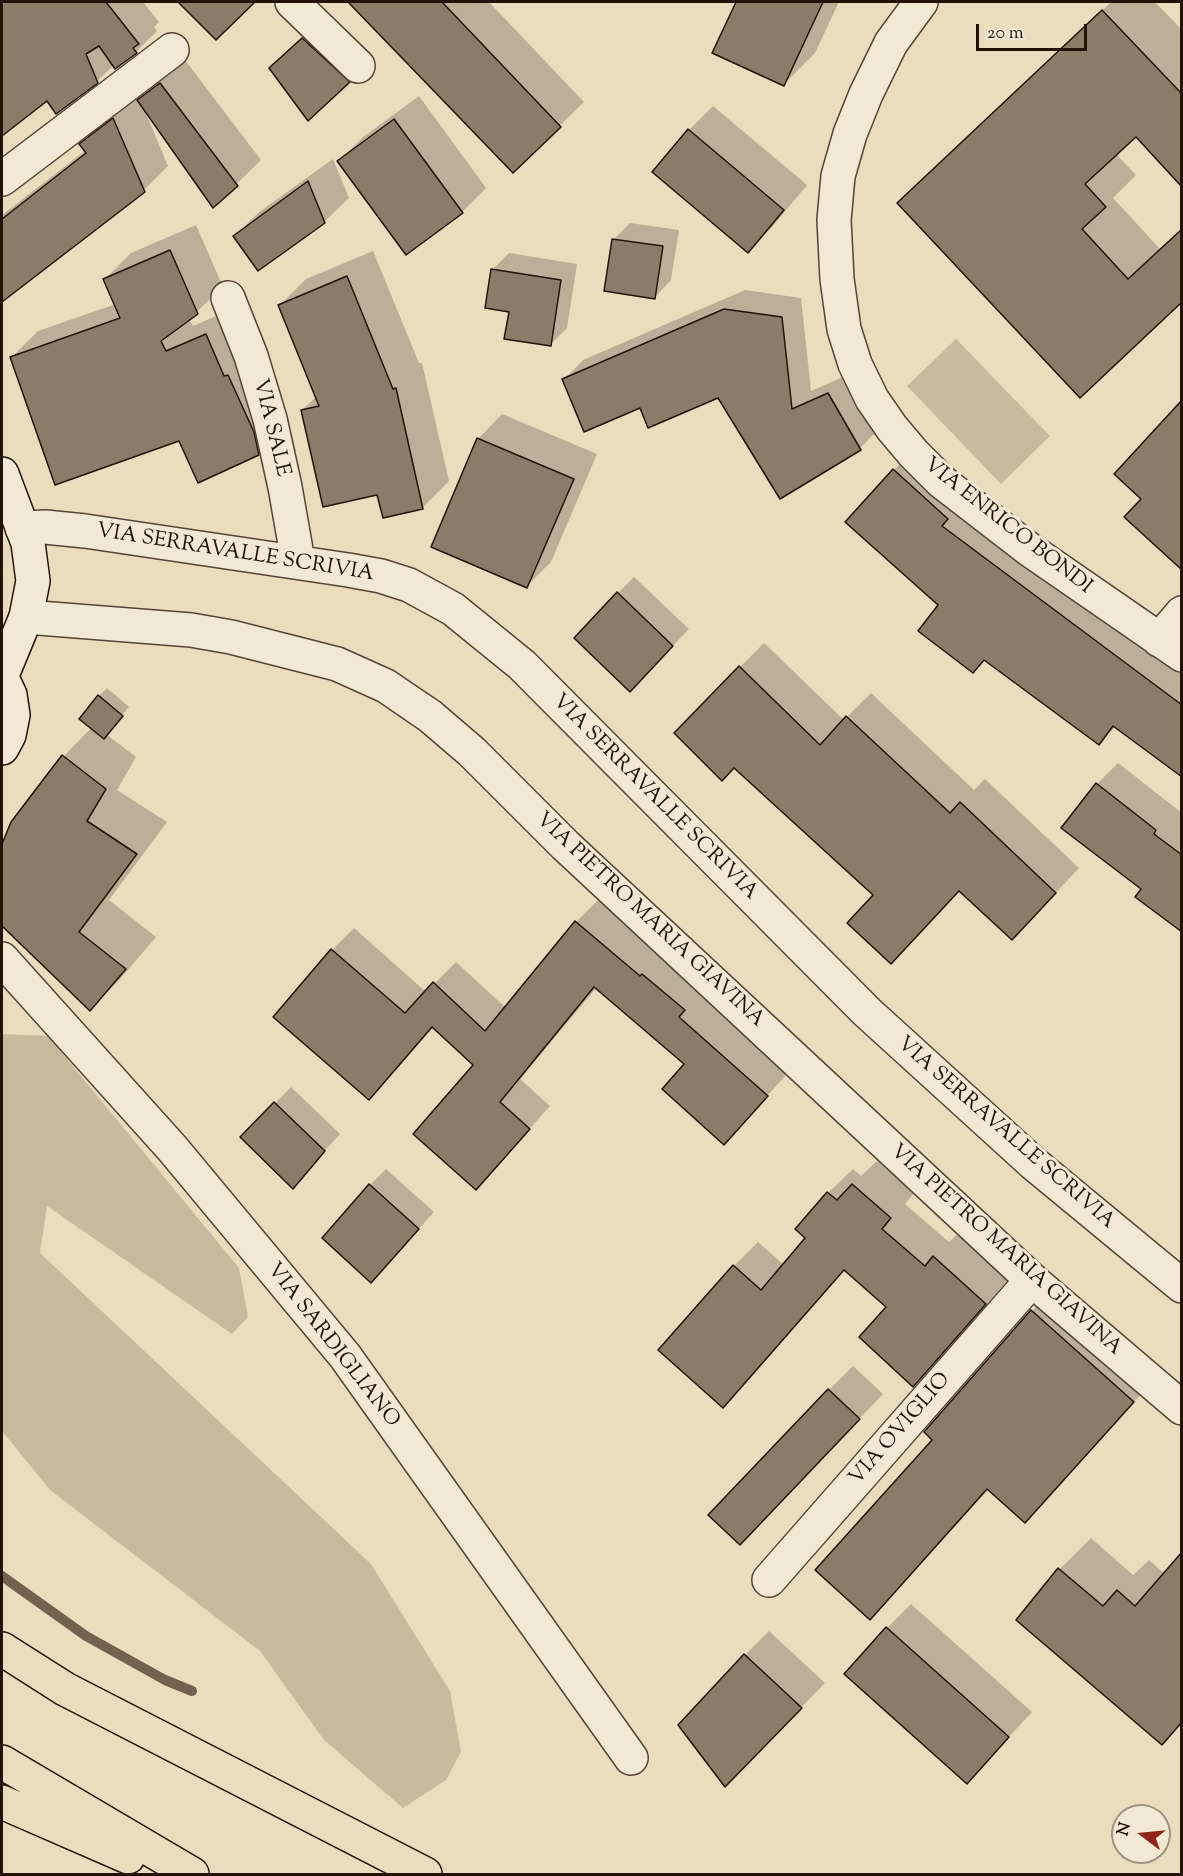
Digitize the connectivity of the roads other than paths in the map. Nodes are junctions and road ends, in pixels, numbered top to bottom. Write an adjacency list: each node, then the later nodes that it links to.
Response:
1 (292, 2): 4 (street)
2 (921, 2): 12 (street, VIA ENRICO BONDI)
3 (172, 50): 5 (street)
4 (358, 66)
5 (2, 178)
6 (228, 298): 9 (street, VIA SALE)
7 (2, 474): 8 (street)
8 (22, 528): 9 (street, VIA SERRAVALLE SCRIVIA); 11 (street)
9 (298, 561): 17 (street, VIA SERRAVALLE SCRIVIA)
10 (1182, 613): 12 (street)
11 (26, 617): 13 (street); 16 (street, VIA PIETRO MARIA GIAVINA)
12 (1170, 647)
13 (2, 676): 14 (street)
14 (2, 748)
15 (2, 959): 21 (street, VIA SARDIGLIANO)
16 (1032, 1280): 18 (street, VIA PIETRO MARIA GIAVINA); 19 (street, VIA OVIGLIO)
17 (1182, 1286)
18 (1182, 1408)
19 (769, 1580)
20 (2, 1649): 26 (highway)
21 (631, 1758)
22 (2, 1762): 25 (highway)
23 (2, 1802): 24 (highway)
24 (168, 1875)
25 (192, 1875)
26 (425, 1875)

